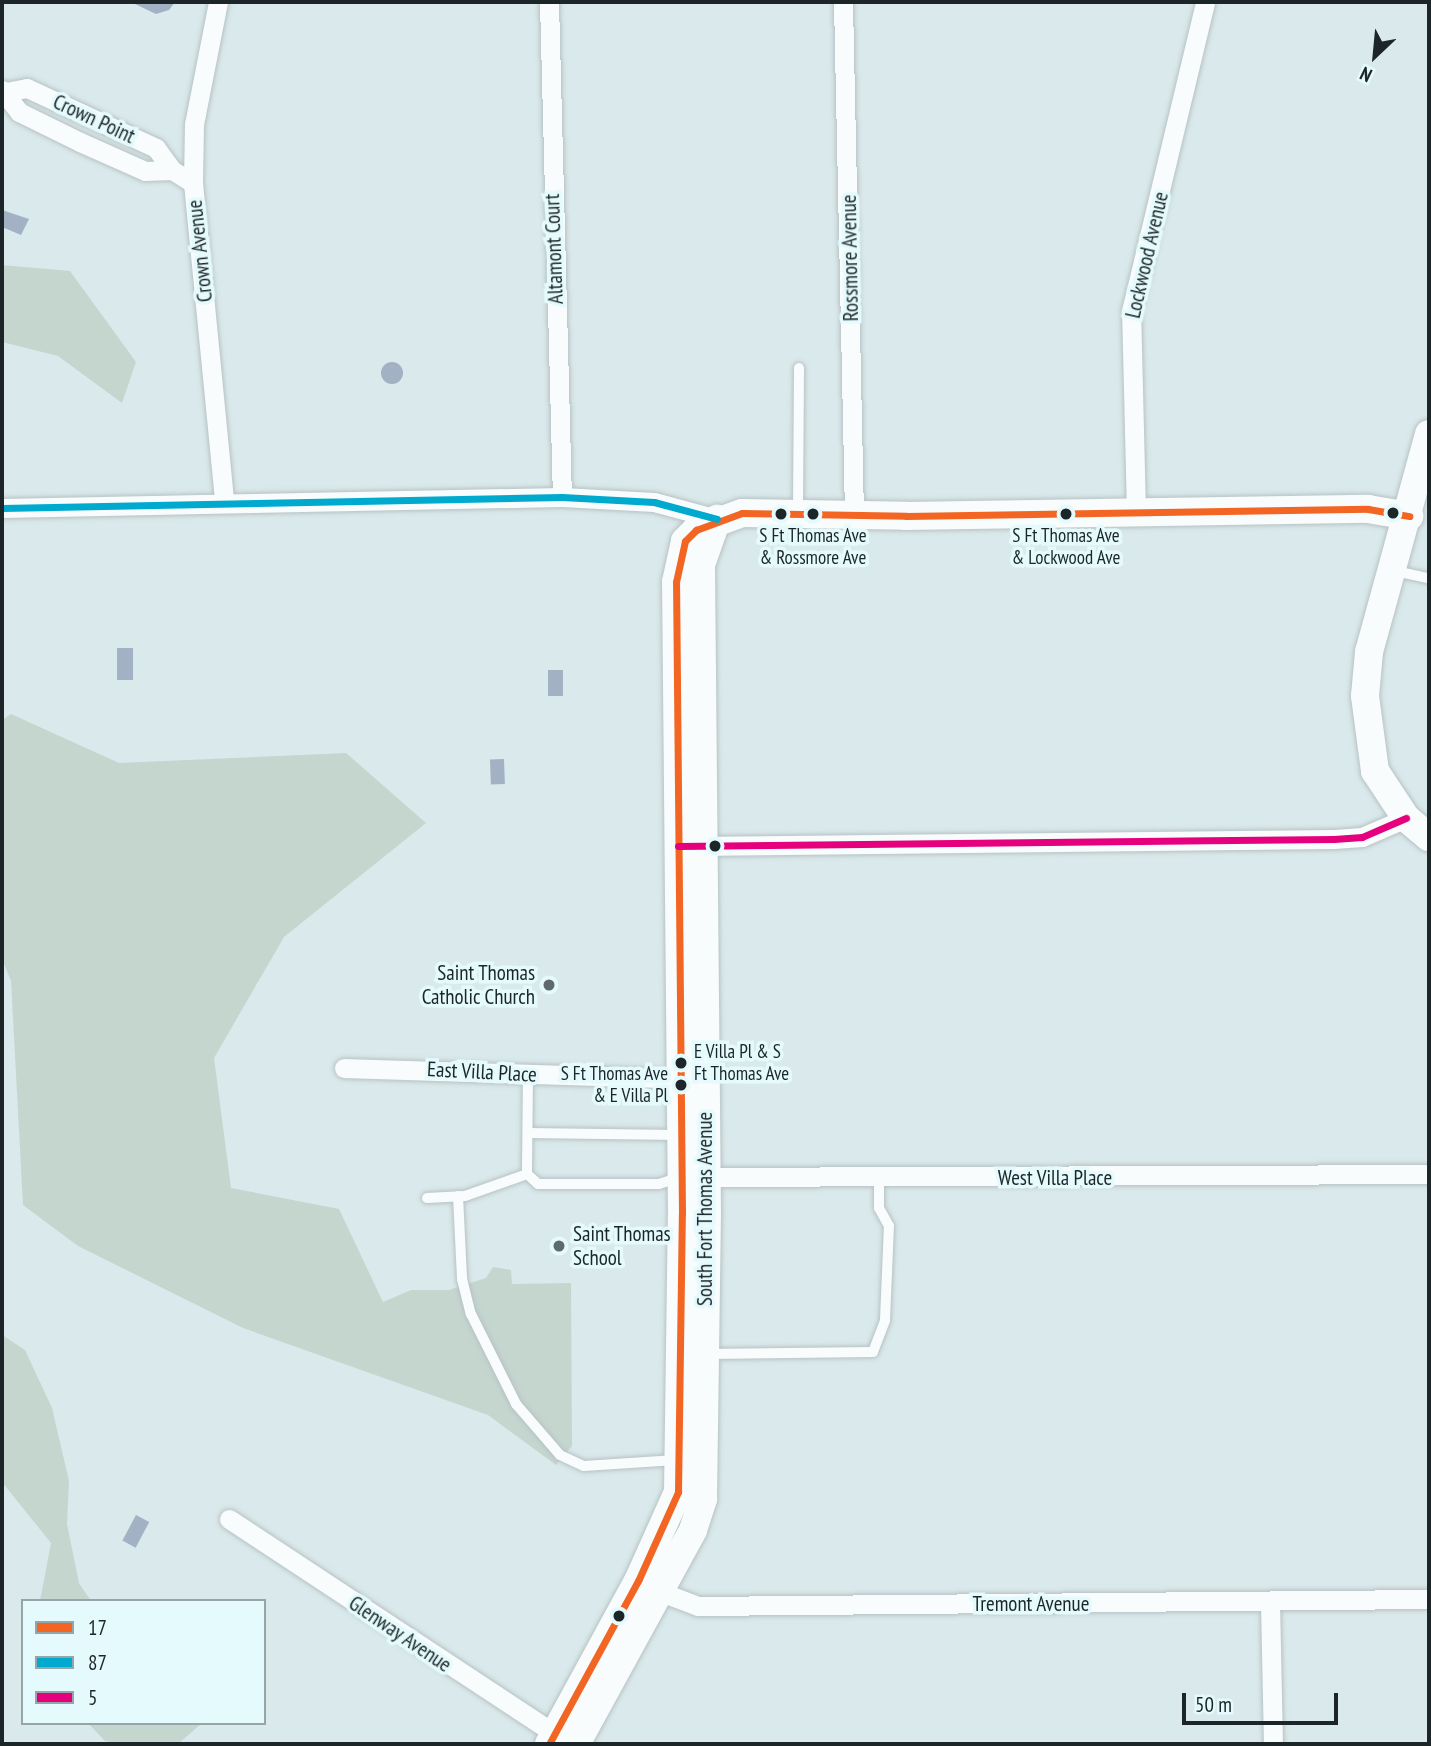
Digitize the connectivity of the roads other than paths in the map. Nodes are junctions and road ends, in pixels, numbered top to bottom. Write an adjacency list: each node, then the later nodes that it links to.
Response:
1 (218, 2): 6 (street, Crown Avenue)
2 (549, 2): 9 (street, Altamont Court)
3 (844, 2): 14 (street, Rossmore Avenue)
4 (1205, 2): 12 (street, Lockwood Avenue)
5 (4, 91): 6 (street, Crown Point)
6 (192, 183): 10 (street, Crown Avenue)
7 (799, 368): 13 (lane)
8 (1429, 434): 15 (main road)
9 (562, 497): 10 (street); 16 (street)
10 (224, 502): 11 (street)
11 (2, 508)
12 (1136, 512): 14 (main road, South Fort Thomas Avenue); 15 (main road, South Fort Thomas Avenue)
13 (798, 513): 14 (main road, South Fort Thomas Avenue); 16 (main road, South Fort Thomas Avenue)
14 (854, 514)
15 (1409, 516): 17 (main road)
16 (718, 519): 21 (main road, South Fort Thomas Avenue)
17 (1394, 571): 18 (lane); 19 (main road)
18 (1429, 578)
19 (1406, 818): 20 (main road); 21 (street)
20 (1429, 837)
21 (691, 846): 24 (main road, South Fort Thomas Avenue)
22 (344, 1068): 23 (street, East Villa Place)
23 (528, 1074): 24 (street, East Villa Place); 25 (lane)
24 (691, 1079): 26 (main road, South Fort Thomas Avenue); 29 (main road, South Fort Thomas Avenue)
25 (528, 1133): 26 (lane); 27 (lane)
26 (680, 1135): 29 (main road, South Fort Thomas Avenue)
27 (527, 1174): 29 (lane); 31 (lane)
28 (1429, 1174): 30 (street, West Villa Place)
29 (694, 1177): 30 (street, West Villa Place); 33 (main road, South Fort Thomas Avenue)
30 (879, 1179): 33 (lane)
31 (458, 1196): 32 (lane); 34 (lane)
32 (427, 1198)
33 (693, 1354): 34 (main road, South Fort Thomas Avenue); 36 (main road, South Fort Thomas Avenue)
34 (680, 1459): 36 (main road, South Fort Thomas Avenue)
35 (229, 1519): 39 (street, Glenway Avenue)
36 (648, 1587): 38 (street, Tremont Avenue); 39 (main road, South Fort Thomas Avenue)
37 (1429, 1598): 38 (street, Tremont Avenue)
38 (1270, 1602): 40 (street)
39 (563, 1742)
40 (1273, 1744)

